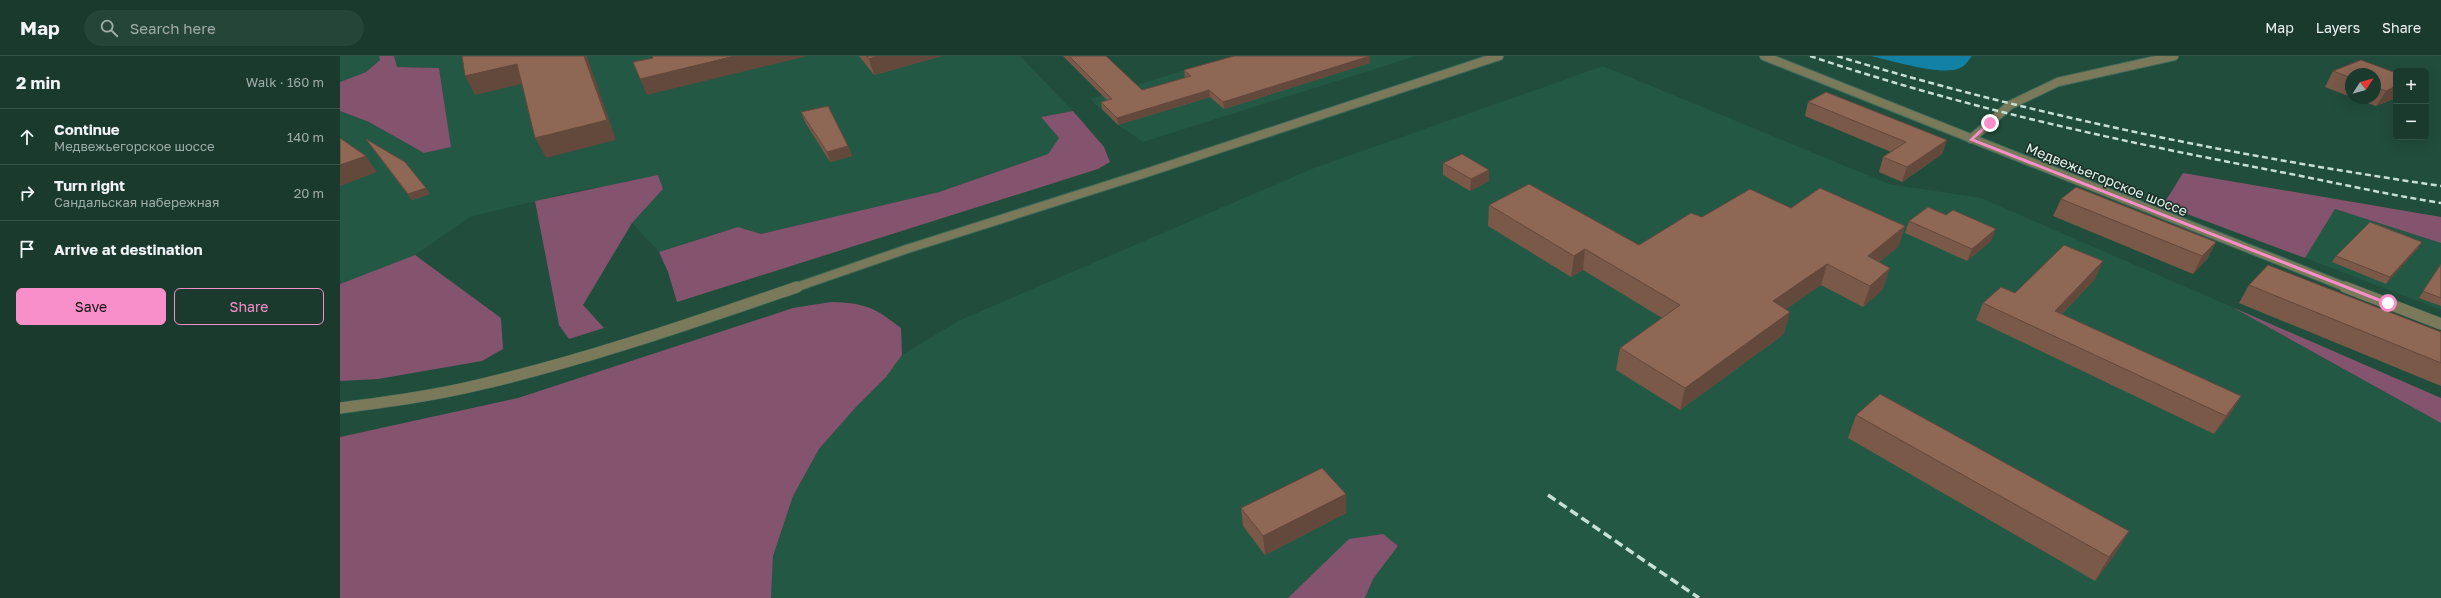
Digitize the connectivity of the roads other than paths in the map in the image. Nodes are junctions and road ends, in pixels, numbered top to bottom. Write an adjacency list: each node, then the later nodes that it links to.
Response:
1 (1499, 56): 6 (street)
2 (1764, 56): 4 (street, Медвежьегорское шоссе)
3 (2174, 56): 4 (street)
4 (1970, 139): 5 (street, Медвежьегорское шоссе)
5 (2441, 324)
6 (340, 408)

